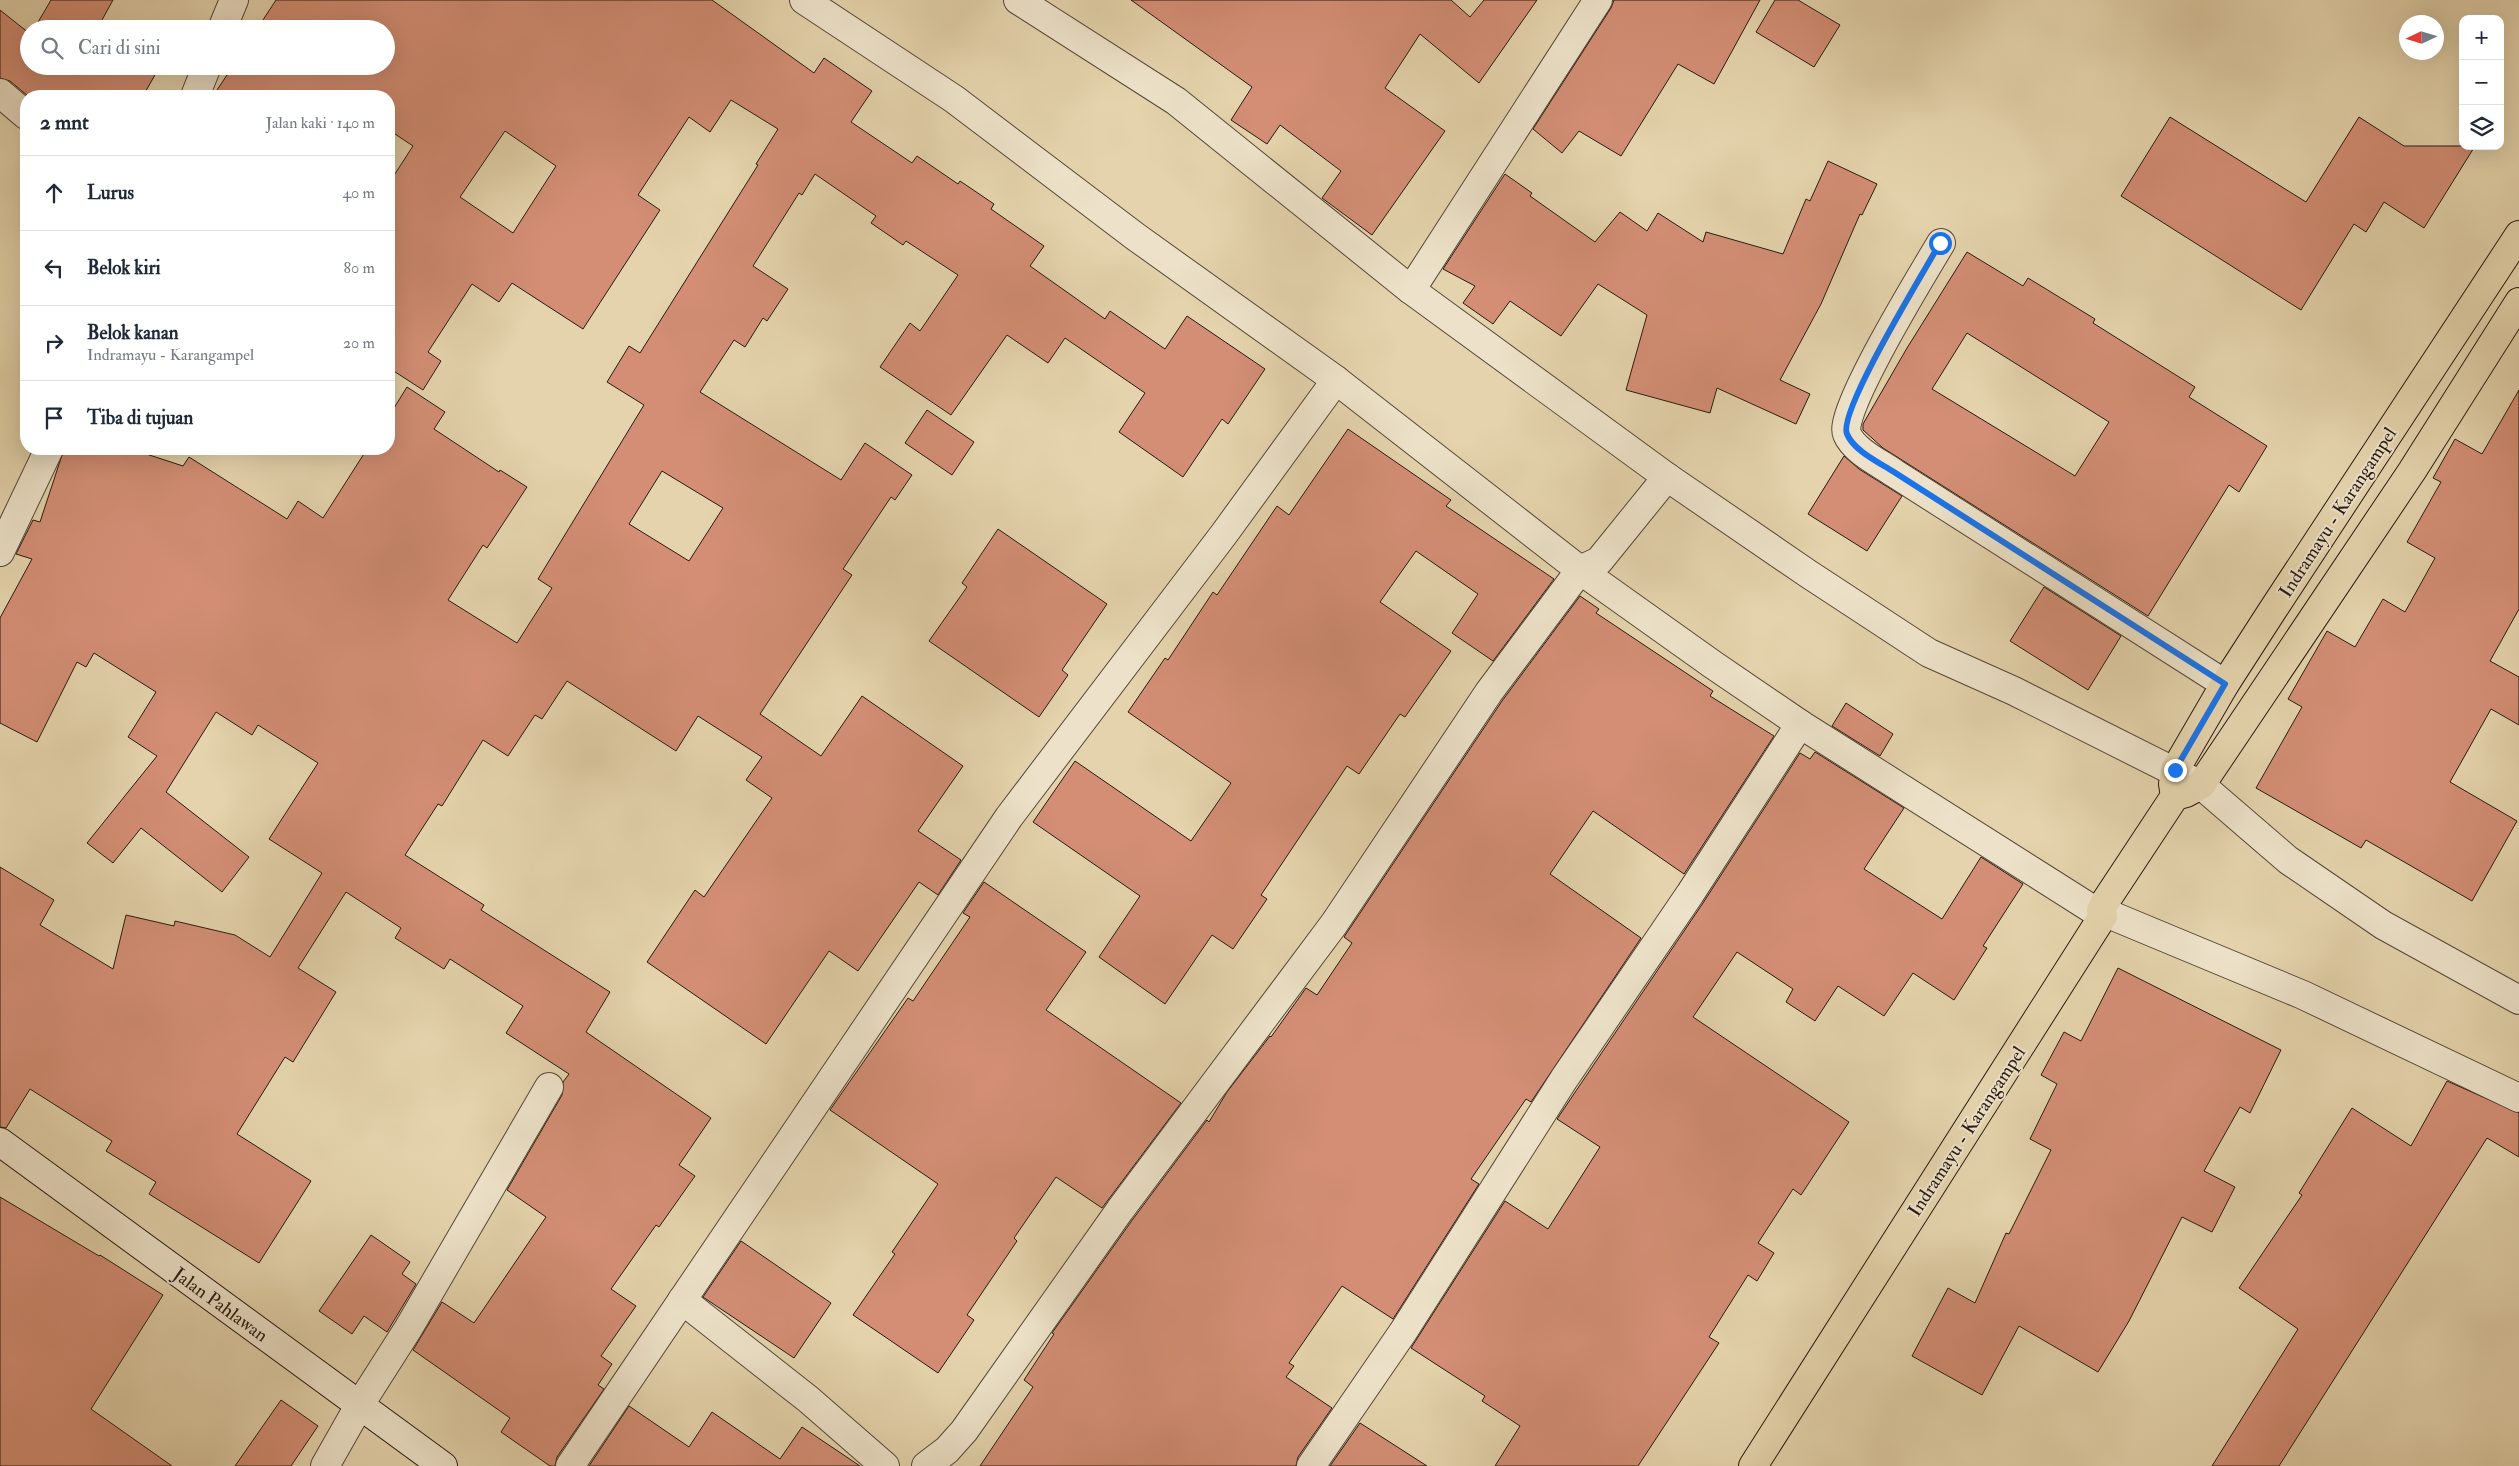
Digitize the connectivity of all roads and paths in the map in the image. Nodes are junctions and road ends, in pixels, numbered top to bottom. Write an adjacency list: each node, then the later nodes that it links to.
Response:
1 (234, 0): 5 (street)
2 (804, 0): 14 (street)
3 (1018, 0): 12 (street)
4 (1598, 0): 12 (street)
5 (226, 20)
6 (203, 75): 7 (street)
7 (197, 90)
8 (0, 92): 9 (street)
9 (20, 110)
10 (2519, 235): 19 (main road, Indramayu - Karangampel)
11 (1940, 243): 19 (street)
12 (1412, 290): 16 (street)
13 (2519, 302): 21 (main road, Indramayu - Karangampel)
14 (1336, 380): 18 (street); 28 (street)
15 (46, 455): 17 (street)
16 (1660, 485): 18 (street); 22 (street)
17 (0, 552)
18 (1589, 565): 20 (street); 34 (street)
19 (2225, 684): 22 (main road, Indramayu - Karangampel)
20 (1800, 724): 23 (street); 35 (street)
21 (2201, 785): 22 (main road); 24 (street)
22 (2171, 793): 23 (main road, Indramayu - Karangampel)
23 (2103, 910): 26 (street); 36 (main road, Indramayu - Karangampel)
24 (2519, 1000)
25 (550, 1087): 29 (street)
26 (2519, 1098)
27 (0, 1142): 29 (street, Jalan Pahlawan)
28 (682, 1300): 32 (street); 33 (street)
29 (359, 1406): 30 (street); 31 (street, Jalan Pahlawan)
30 (325, 1466)
31 (443, 1466)
32 (570, 1466)
33 (885, 1466)
34 (926, 1466)
35 (1311, 1466)
36 (1753, 1466)

